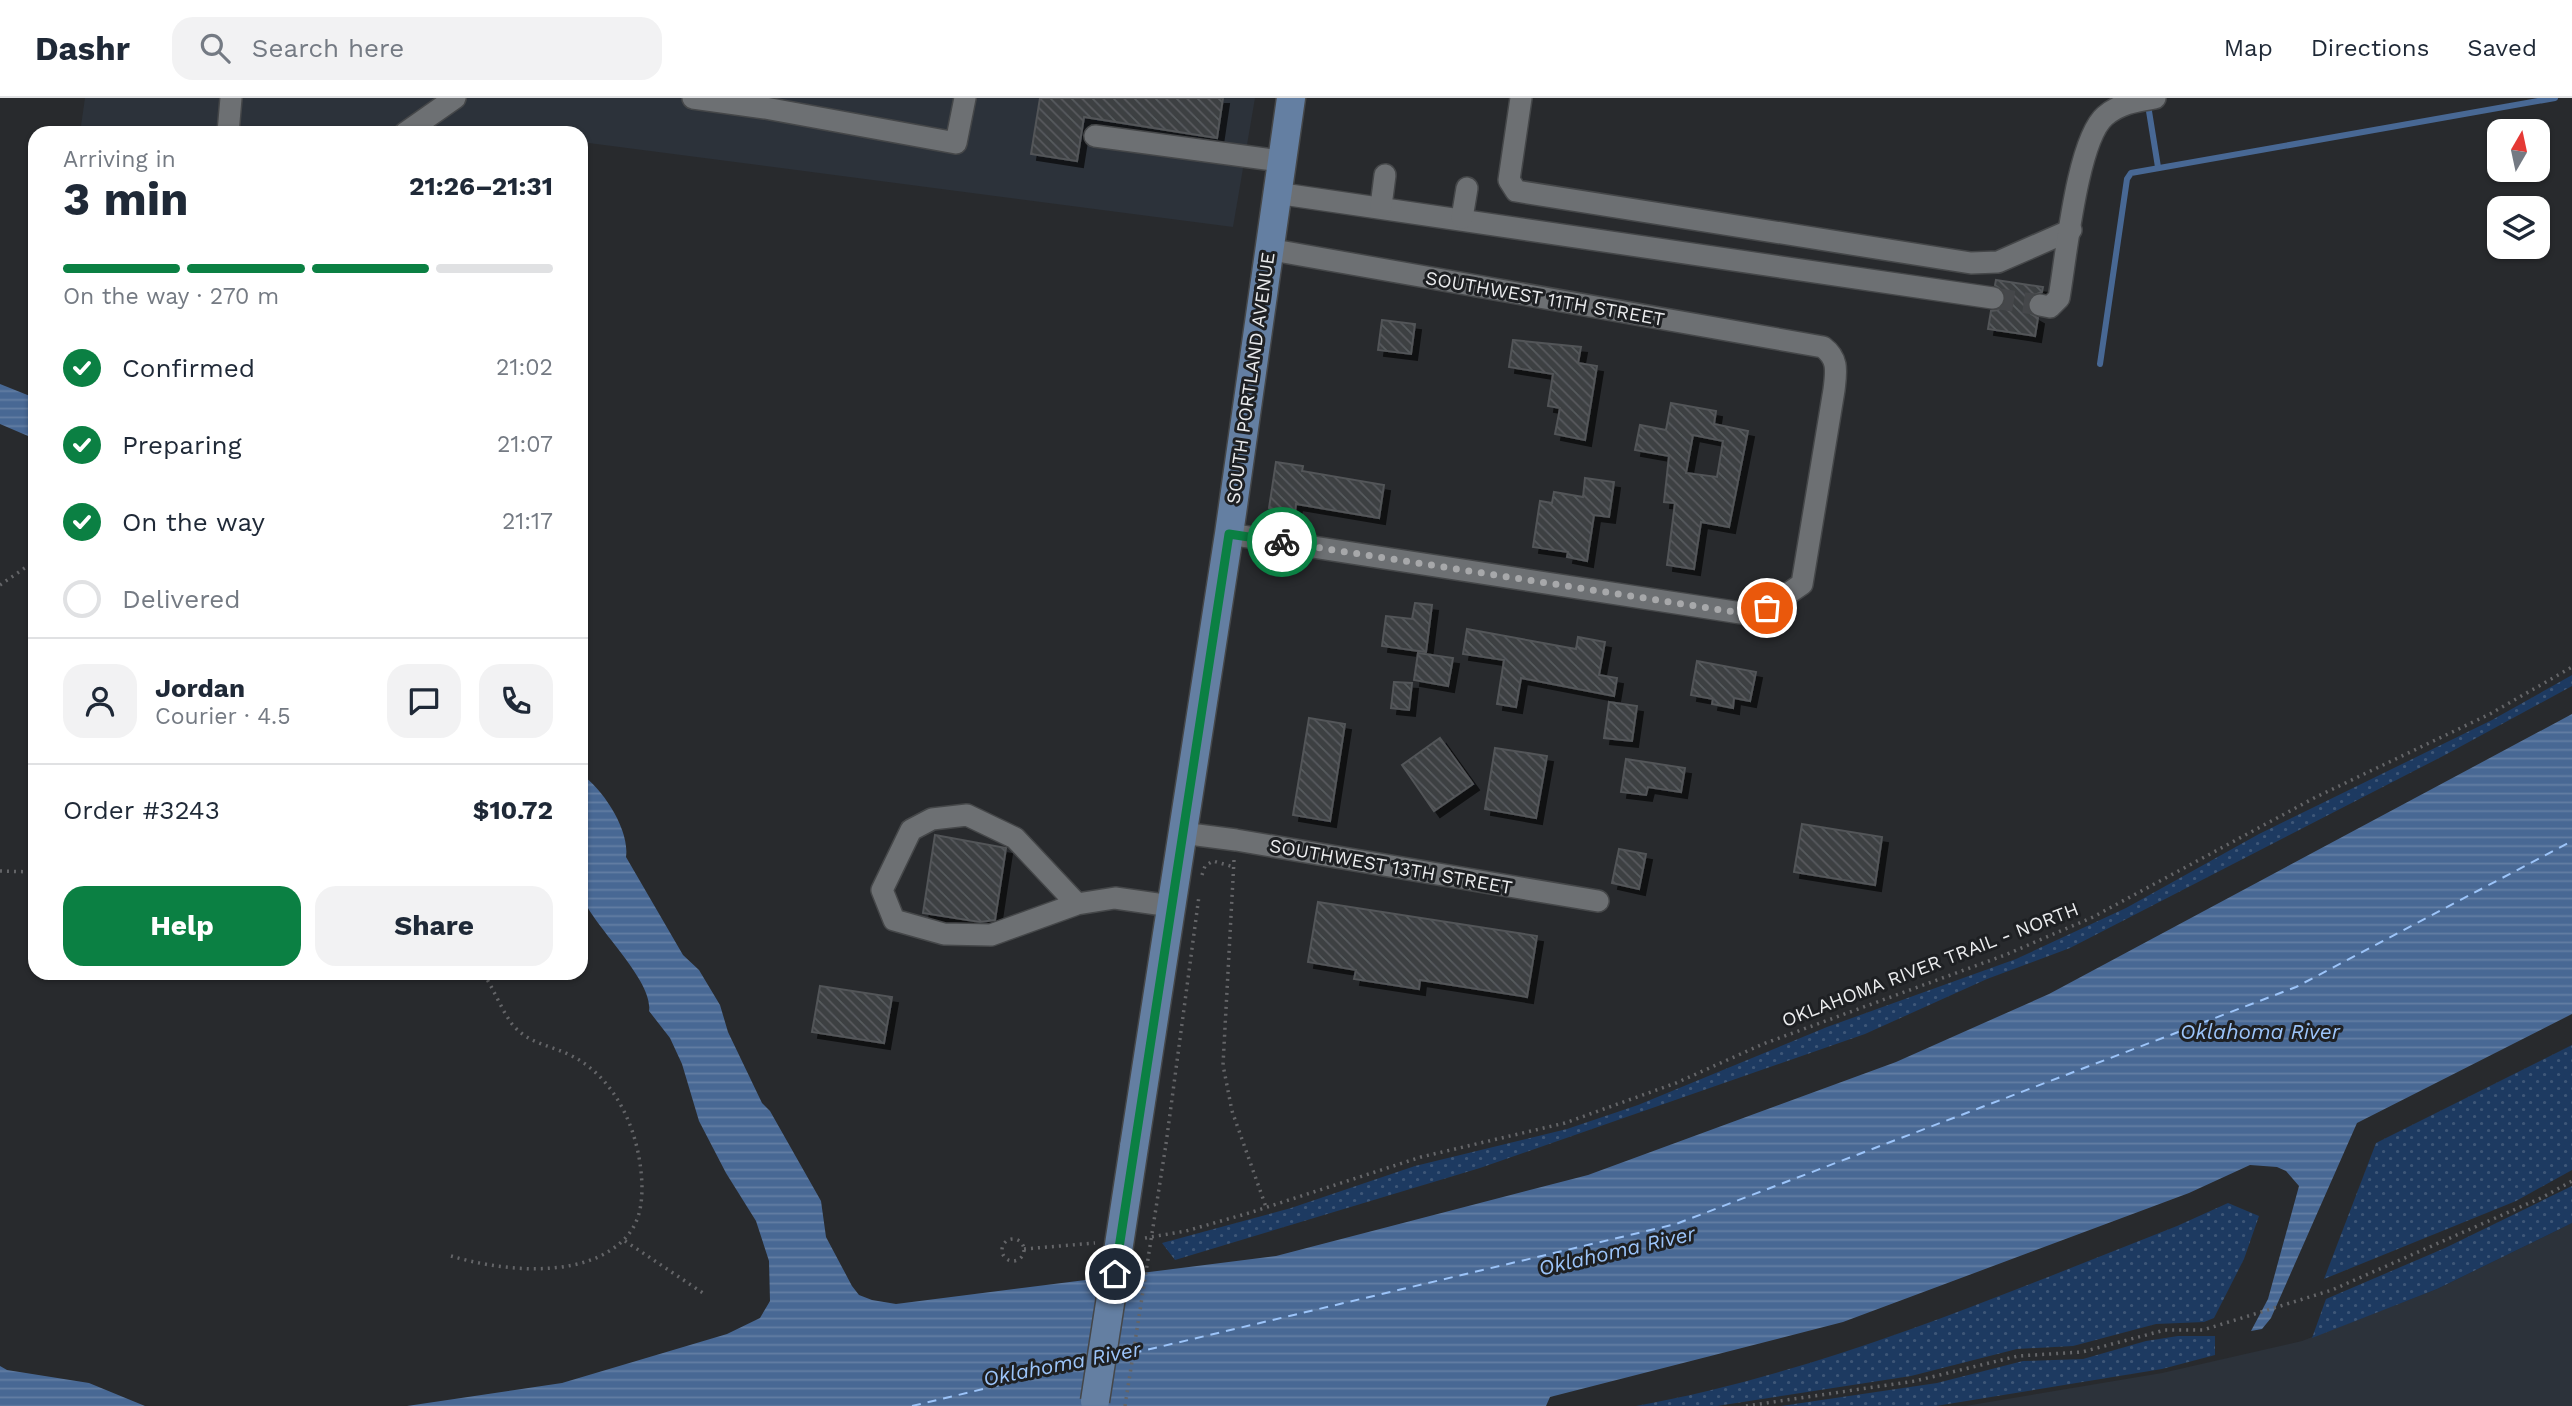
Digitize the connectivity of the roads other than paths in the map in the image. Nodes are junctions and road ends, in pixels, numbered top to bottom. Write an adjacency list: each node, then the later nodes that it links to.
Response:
1 (231, 98): 9 (street)
2 (454, 98): 10 (street)
3 (693, 98): 4 (street)
4 (965, 98)
5 (1291, 98): 12 (main road, SOUTH PORTLAND AVENUE)
6 (1521, 98): 18 (street)
7 (2155, 98): 8 (street)
8 (2109, 105): 18 (street)
9 (229, 126)
10 (415, 126)
11 (1095, 136): 12 (street)
12 (1281, 161): 15 (main road, SOUTH PORTLAND AVENUE)
13 (1385, 175): 16 (street)
14 (1467, 188): 17 (street)
15 (1276, 193): 16 (street); 19 (main road, SOUTH PORTLAND AVENUE)
16 (1381, 206): 17 (street)
17 (1462, 219): 20 (street)
18 (2071, 230): 21 (street)
19 (1267, 249): 22 (main road, SOUTH PORTLAND AVENUE); 22 (street, SOUTHWEST 11TH STREET)
20 (1993, 298)
21 (2040, 305)
22 (1229, 534): 23 (main road, SOUTH PORTLAND AVENUE)
23 (1182, 833): 24 (street, SOUTHWEST 13TH STREET); 26 (main road, SOUTH PORTLAND AVENUE)
24 (1598, 901)
25 (1077, 904): 25 (street); 26 (street)
26 (1171, 906): 27 (main road, SOUTH PORTLAND AVENUE, bridge)
27 (1095, 1406)

